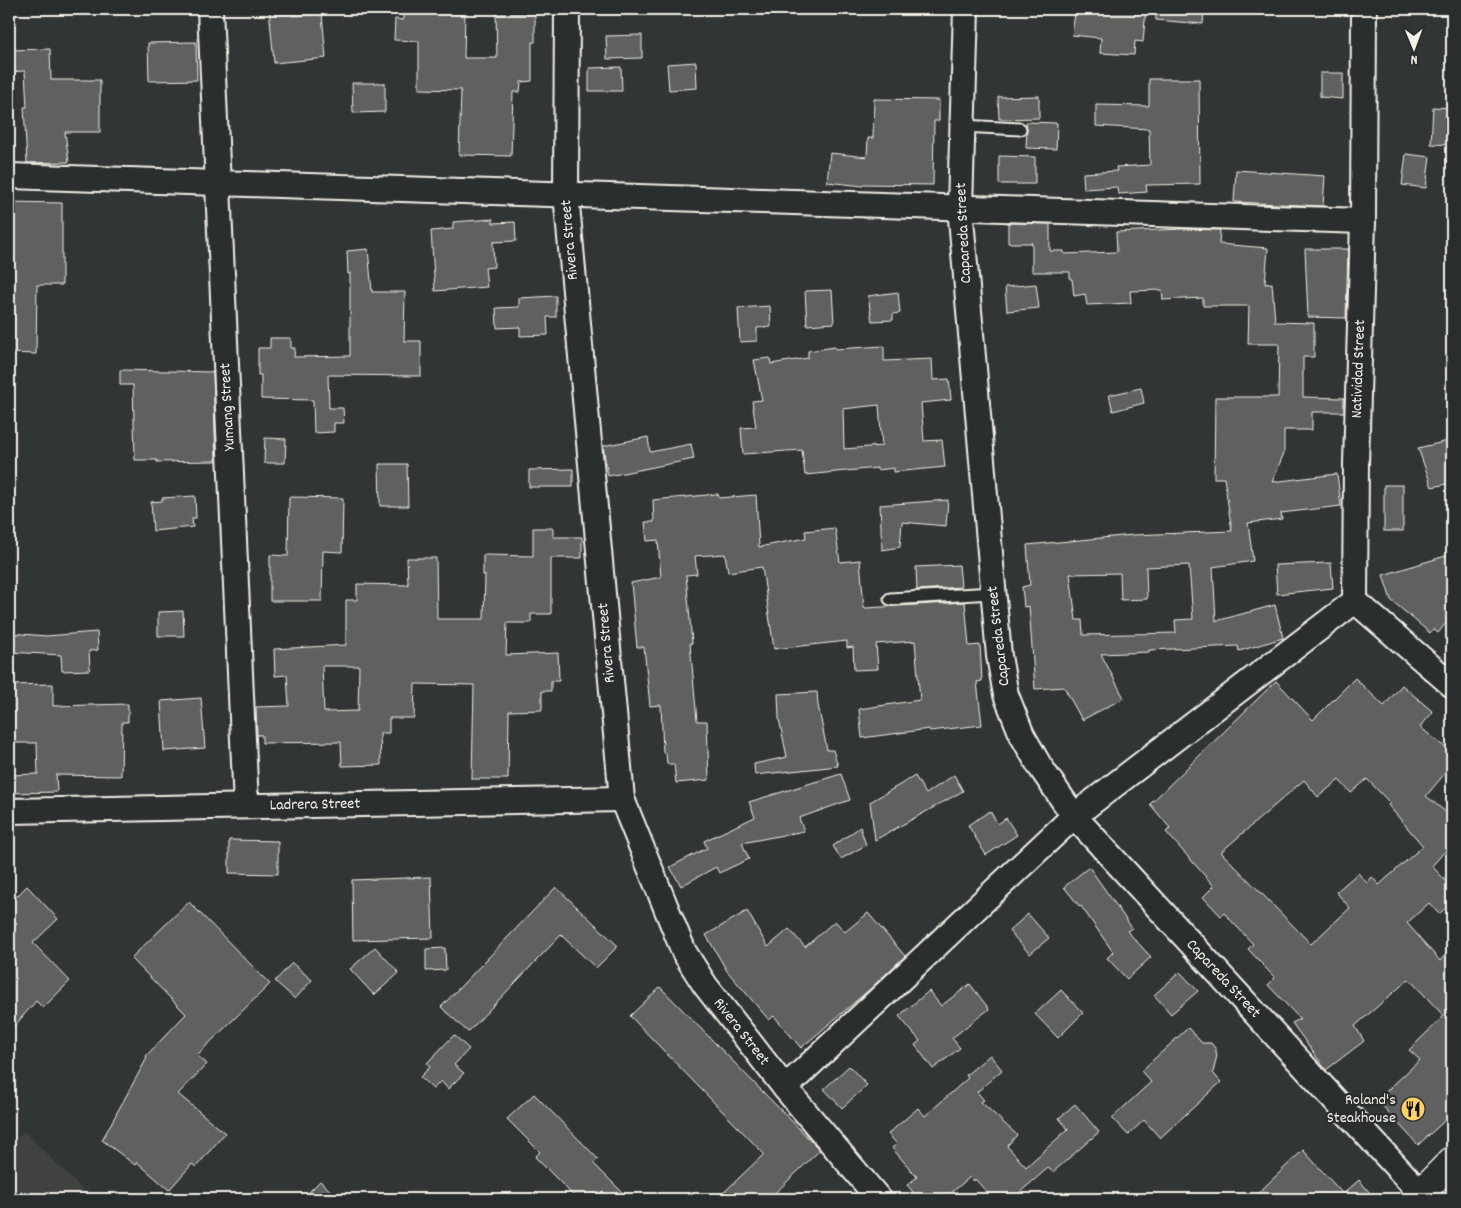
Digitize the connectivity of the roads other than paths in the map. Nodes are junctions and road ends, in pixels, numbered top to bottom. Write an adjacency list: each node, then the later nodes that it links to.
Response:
1 (210, 9): 8 (street, Yumang Street)
2 (567, 9): 9 (street, Rivera Street)
3 (966, 9): 5 (street, Capareda Street)
4 (1364, 9): 11 (street, Natividad Street)
5 (962, 126): 6 (lane); 10 (street, Capareda Street)
6 (1020, 129)
7 (9, 176): 8 (street)
8 (218, 182): 9 (street); 17 (street, Yumang Street)
9 (566, 194): 10 (street); 16 (street, Rivera Street)
10 (960, 207): 11 (street); 12 (street, Capareda Street)
11 (1364, 221): 14 (street, Natividad Street)
12 (993, 592): 13 (lane); 19 (street, Capareda Street)
13 (890, 598)
14 (1355, 601): 15 (street); 19 (street)
15 (1452, 685)
16 (622, 799): 17 (street, Ladrera Street); 20 (street, Rivera Street)
17 (246, 806): 18 (street, Ladrera Street)
18 (9, 811)
19 (1074, 816): 20 (street); 22 (street, Capareda Street)
20 (785, 1088): 23 (street, Rivera Street)
21 (1452, 1161): 22 (main road)
22 (1420, 1197)
23 (878, 1199)

